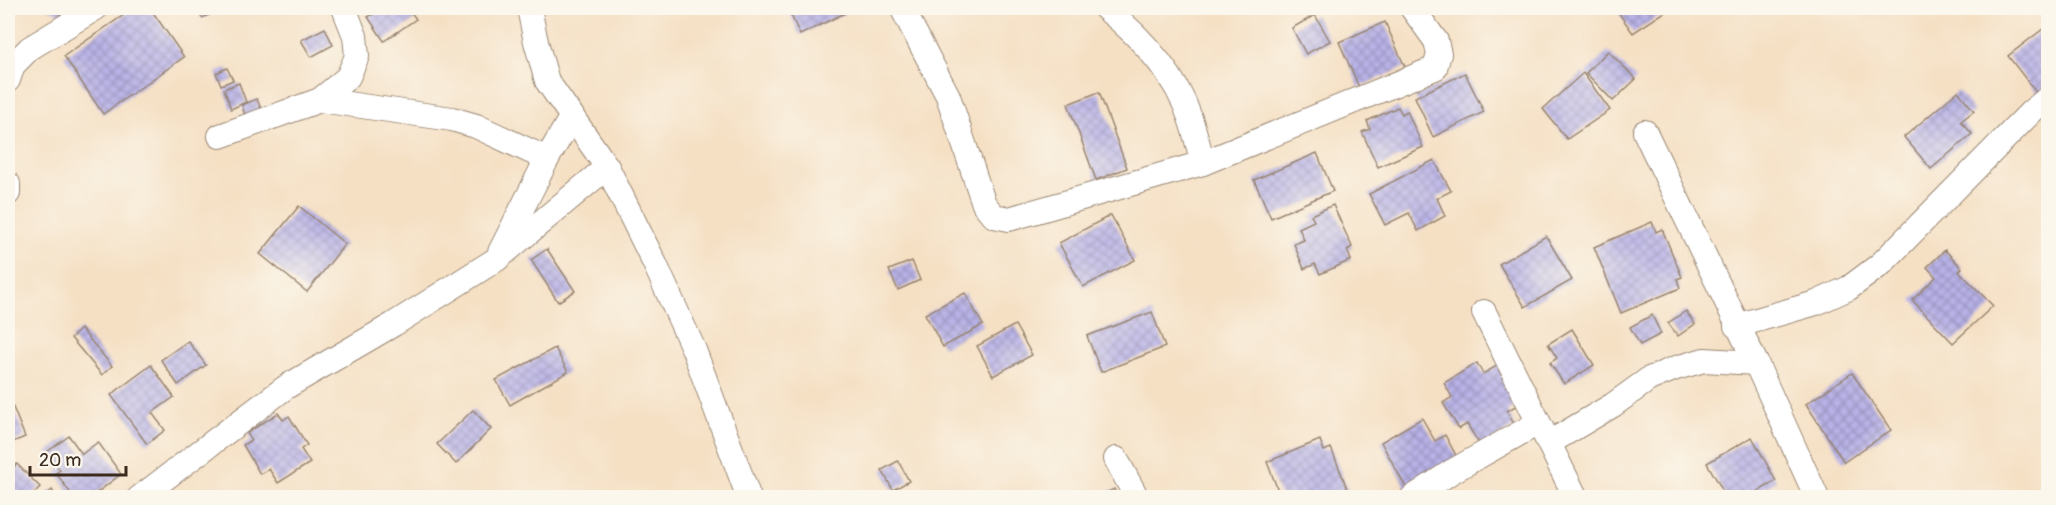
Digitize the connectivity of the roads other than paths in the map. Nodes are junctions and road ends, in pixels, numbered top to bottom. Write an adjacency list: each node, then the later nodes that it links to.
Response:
1 (96, 8): 7 (street)
2 (344, 8): 9 (street)
3 (529, 8): 10 (street)
4 (902, 8): 14 (street)
5 (1105, 8): 14 (street)
6 (1412, 8): 14 (street)
7 (8, 80)
8 (2049, 98): 20 (street)
9 (320, 100): 12 (street); 13 (street)
10 (572, 116): 13 (street); 15 (street)
11 (1645, 132): 20 (street)
12 (220, 136)
13 (547, 159): 18 (street)
14 (1203, 163)
15 (607, 167): 18 (street); 25 (street)
16 (8, 184): 17 (street)
17 (8, 193)
18 (497, 258): 24 (street)
19 (1484, 312): 22 (street)
20 (1736, 326): 21 (street)
21 (1756, 363): 22 (street); 29 (street)
22 (1543, 433): 27 (street); 28 (street)
23 (1116, 459): 26 (street)
24 (139, 498)
25 (749, 498)
26 (1137, 498)
27 (1412, 498)
28 (1576, 498)
29 (1817, 498)

